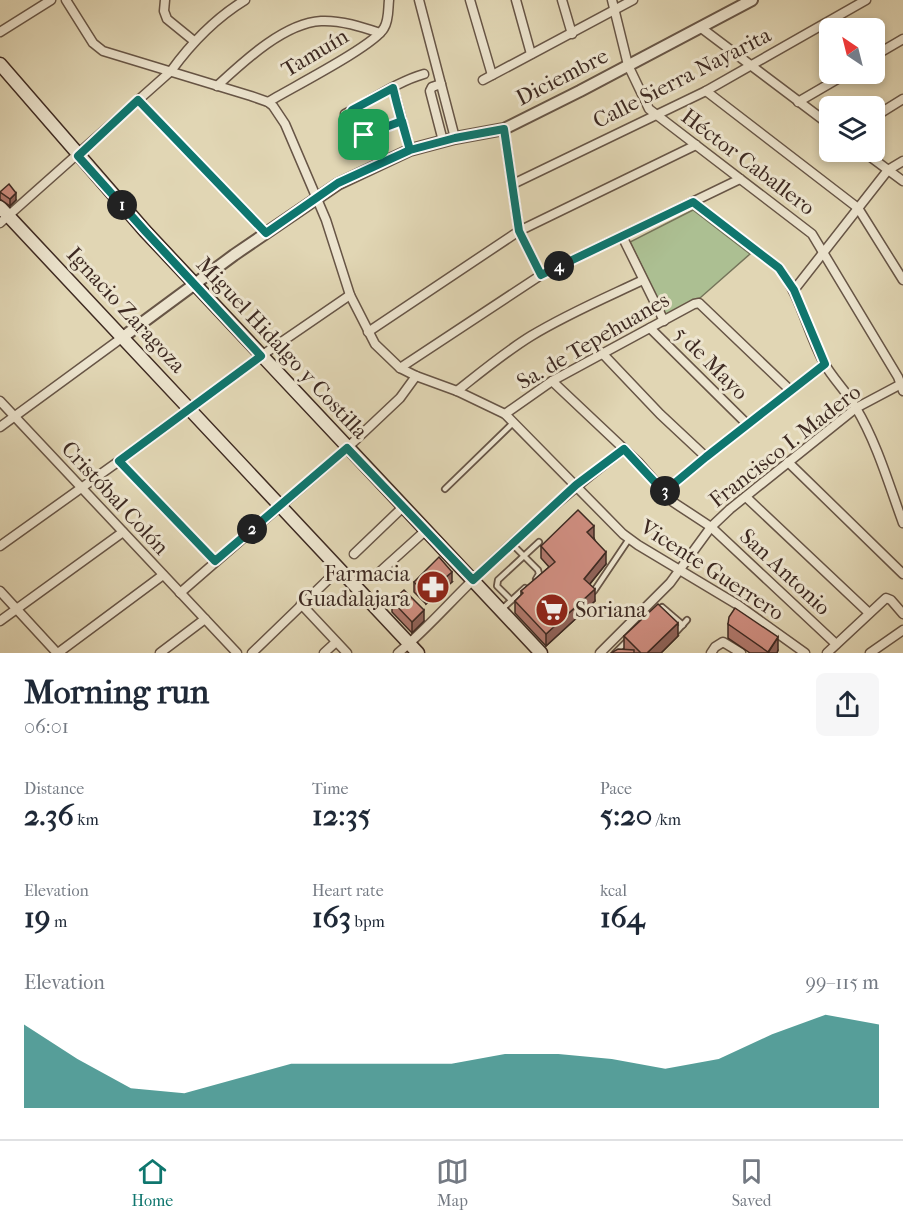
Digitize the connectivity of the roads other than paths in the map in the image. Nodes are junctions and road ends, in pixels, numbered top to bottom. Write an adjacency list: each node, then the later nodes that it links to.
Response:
1 (51, 0): 16 (street)
2 (66, 0): 26 (street)
3 (165, 0): 20 (street)
4 (245, 0): 20 (street)
5 (389, 0): 17 (street, Tamuín)
6 (420, 0): 30 (street)
7 (470, 0): 28 (street)
8 (516, 0): 22 (street)
9 (562, 0): 18 (street)
10 (612, 0): 14 (street, Héctor Caballero)
11 (633, 0): 14 (street)
12 (752, 0): 15 (street, Diciembre)
13 (866, 0): 25 (street, Calle Sierra Nayarita)
14 (615, 10): 18 (street); 24 (street, Héctor Caballero)
15 (700, 27): 24 (street, Diciembre); 25 (street)
16 (0, 32)
17 (380, 33): 32 (street); 37 (street, Tamuín)
18 (572, 34): 22 (street)
19 (903, 39): 21 (street)
20 (194, 41): 26 (street)
21 (885, 50)
22 (531, 54): 28 (street)
23 (0, 64): 50 (main road, Miguel Hidalgo y Costilla)
24 (628, 65): 40 (street, Héctor Caballero); 43 (street, Diciembre)
25 (752, 66): 34 (street, Calle Sierra Nayarita); 38 (street)
26 (171, 71): 32 (street); 36 (street)
27 (424, 74): 33 (street)
28 (492, 75): 29 (street)
29 (483, 80)
30 (441, 84): 45 (street); 47 (street)
31 (829, 84): 38 (street)
32 (217, 86): 37 (street)
33 (393, 88): 42 (street); 44 (street)
34 (706, 91): 40 (street, Calle Sierra Nayarita); 59 (street)
35 (903, 99): 39 (street)
36 (138, 100): 50 (street); 62 (street)
37 (268, 102): 57 (street, Vicente Guerrero)
38 (798, 102): 41 (street)
39 (885, 110)
40 (656, 114): 48 (street, Héctor Caballero); 56 (street, Calle Sierra Nayarita)
41 (819, 117)
42 (402, 121): 44 (street); 49 (street)
43 (504, 129): 45 (street, Diciembre); 56 (street)
44 (364, 135): 46 (street)
45 (455, 138): 47 (street, Diciembre)
46 (353, 139)
47 (443, 141): 49 (street, Diciembre)
48 (696, 145): 54 (street, Héctor Caballero); 61 (street)
49 (410, 150): 57 (street, Diciembre)
50 (78, 156): 60 (street); 68 (main road, Miguel Hidalgo y Costilla)
51 (903, 161): 53 (street)
52 (877, 162): 53 (street)
53 (888, 170): 55 (street); 59 (street)
54 (741, 179): 58 (street); 64 (street, Héctor Caballero)
55 (903, 181)
56 (513, 184): 61 (street)
57 (316, 197): 62 (street, Diciembre); 70 (street, Vicente Guerrero)
58 (693, 202): 63 (street); 69 (street)
59 (858, 208): 64 (street); 67 (street)
60 (3, 215): 74 (main road, Ignacio Zaragoza)
61 (519, 231): 65 (street); 73 (street)
62 (266, 233): 68 (street, Diciembre)
63 (622, 236): 65 (street); 66 (street)
64 (824, 254): 69 (street); 81 (street, Héctor Caballero)
65 (541, 275): 78 (street)
66 (643, 280): 71 (street); 83 (street)
67 (903, 280)
68 (195, 285): 74 (street, Diciembre); 76 (main road, Miguel Hidalgo y Costilla)
69 (794, 290): 77 (street)
70 (350, 295): 73 (street, Vicente Guerrero); 76 (street)
71 (664, 321): 72 (street, Sa. de Tepehuanes); 82 (street, Sa. de Tepehuanes)
72 (650, 328): 75 (street, Sa. de Tepehuanes); 90 (street, 5 de Mayo)
73 (368, 332): 78 (street, Vicente Guerrero)
74 (123, 337): 85 (main road, Ignacio Zaragoza); 88 (street)
75 (602, 353): 80 (street, Sa. de Tepehuanes); 94 (street)
76 (261, 356): 85 (street); 92 (main road, Miguel Hidalgo y Costilla)
77 (825, 364): 82 (street); 86 (street)
78 (400, 368): 79 (street, Vicente Guerrero)
79 (416, 376): 83 (street, Vicente Guerrero); 92 (street)
80 (552, 381): 87 (street, Sa. de Tepehuanes); 93 (street, San Antonio)
81 (902, 386): 86 (street, Francisco I. Madero)
82 (790, 390): 90 (street)
83 (457, 391): 87 (street, Vicente Guerrero)
84 (0, 401): 88 (street, Cristóbal Colón)
85 (189, 408): 95 (street); 102 (main road, Ignacio Zaragoza)
86 (856, 408): 96 (street, Francisco I. Madero); 104 (street)
87 (505, 414): 89 (street, Vicente Guerrero)
88 (14, 416): 91 (street); 98 (street, Cristóbal Colón)
89 (514, 421): 97 (street, Vicente Guerrero); 99 (lane)
90 (747, 424): 94 (street)
91 (0, 427)
92 (347, 448): 102 (street); 103 (main road, Miguel Hidalgo y Costilla)
93 (624, 449): 97 (street); 100 (street, San Antonio)
94 (706, 457): 100 (street)
95 (119, 461): 98 (street); 114 (street)
96 (788, 462): 101 (street, Francisco I. Madero); 117 (street)
97 (576, 485): 108 (street, Vicente Guerrero); 110 (street)
98 (81, 488): 107 (street, Cristóbal Colón); 111 (street)
99 (445, 489)
100 (664, 492): 105 (street, San Antonio)
101 (746, 497): 105 (street, Francisco I. Madero); 130 (street)
102 (280, 505): 114 (street); 115 (main road, Ignacio Zaragoza)
103 (403, 507): 106 (main road, Miguel Hidalgo y Costilla); 112 (street)
104 (903, 523)
105 (711, 527): 116 (street, Francisco I. Madero); 139 (street, San Antonio)
106 (425, 531): 119 (street); 120 (main road, Miguel Hidalgo y Costilla)
107 (123, 532): 118 (street, Cristóbal Colón); 128 (street)
108 (629, 539): 116 (street, Vicente Guerrero); 122 (lane)
109 (539, 542): 113 (lane)
110 (512, 544): 113 (lane); 120 (street)
111 (0, 546)
112 (354, 554)
113 (524, 556): 125 (lane); 125 (lane)
114 (215, 561): 123 (street)
115 (340, 568): 126 (street); 140 (main road, Ignacio Zaragoza)
116 (680, 570): 124 (street, Francisco I. Madero); 153 (street, Vicente Guerrero)
117 (903, 574)
118 (163, 575): 123 (street, Cristóbal Colón); 141 (street)
119 (374, 577)
120 (473, 580): 129 (main road, Miguel Hidalgo y Costilla); 140 (street)
121 (0, 591): 128 (street)
122 (594, 591)
123 (180, 593): 133 (street, Cristóbal Colón)
124 (653, 599): 127 (lane); 149 (street, Francisco I. Madero)
125 (512, 600): 129 (lane)
126 (301, 604): 138 (street); 144 (street)
127 (662, 607): 131 (lane); 136 (lane)
128 (16, 609): 134 (street); 141 (street)
129 (500, 611): 148 (main road, Miguel Hidalgo y Costilla)
130 (869, 613): 132 (street); 139 (street)
131 (654, 614)
132 (903, 614)
133 (205, 619): 142 (street); 143 (street, Cristóbal Colón)
134 (0, 621)
135 (903, 630): 155 (street)
136 (677, 632)
137 (631, 638): 150 (lane)
138 (336, 642): 145 (street); 146 (street)
139 (836, 644): 154 (street)
140 (414, 648): 147 (street)
141 (58, 653)
142 (160, 653)
143 (237, 653)
144 (252, 653)
145 (324, 653)
146 (347, 653)
147 (398, 653)
148 (541, 653)
149 (600, 653)
150 (615, 653)
151 (711, 653): 152 (street)
152 (741, 653)
153 (805, 653)
154 (827, 653)
155 (870, 653)

